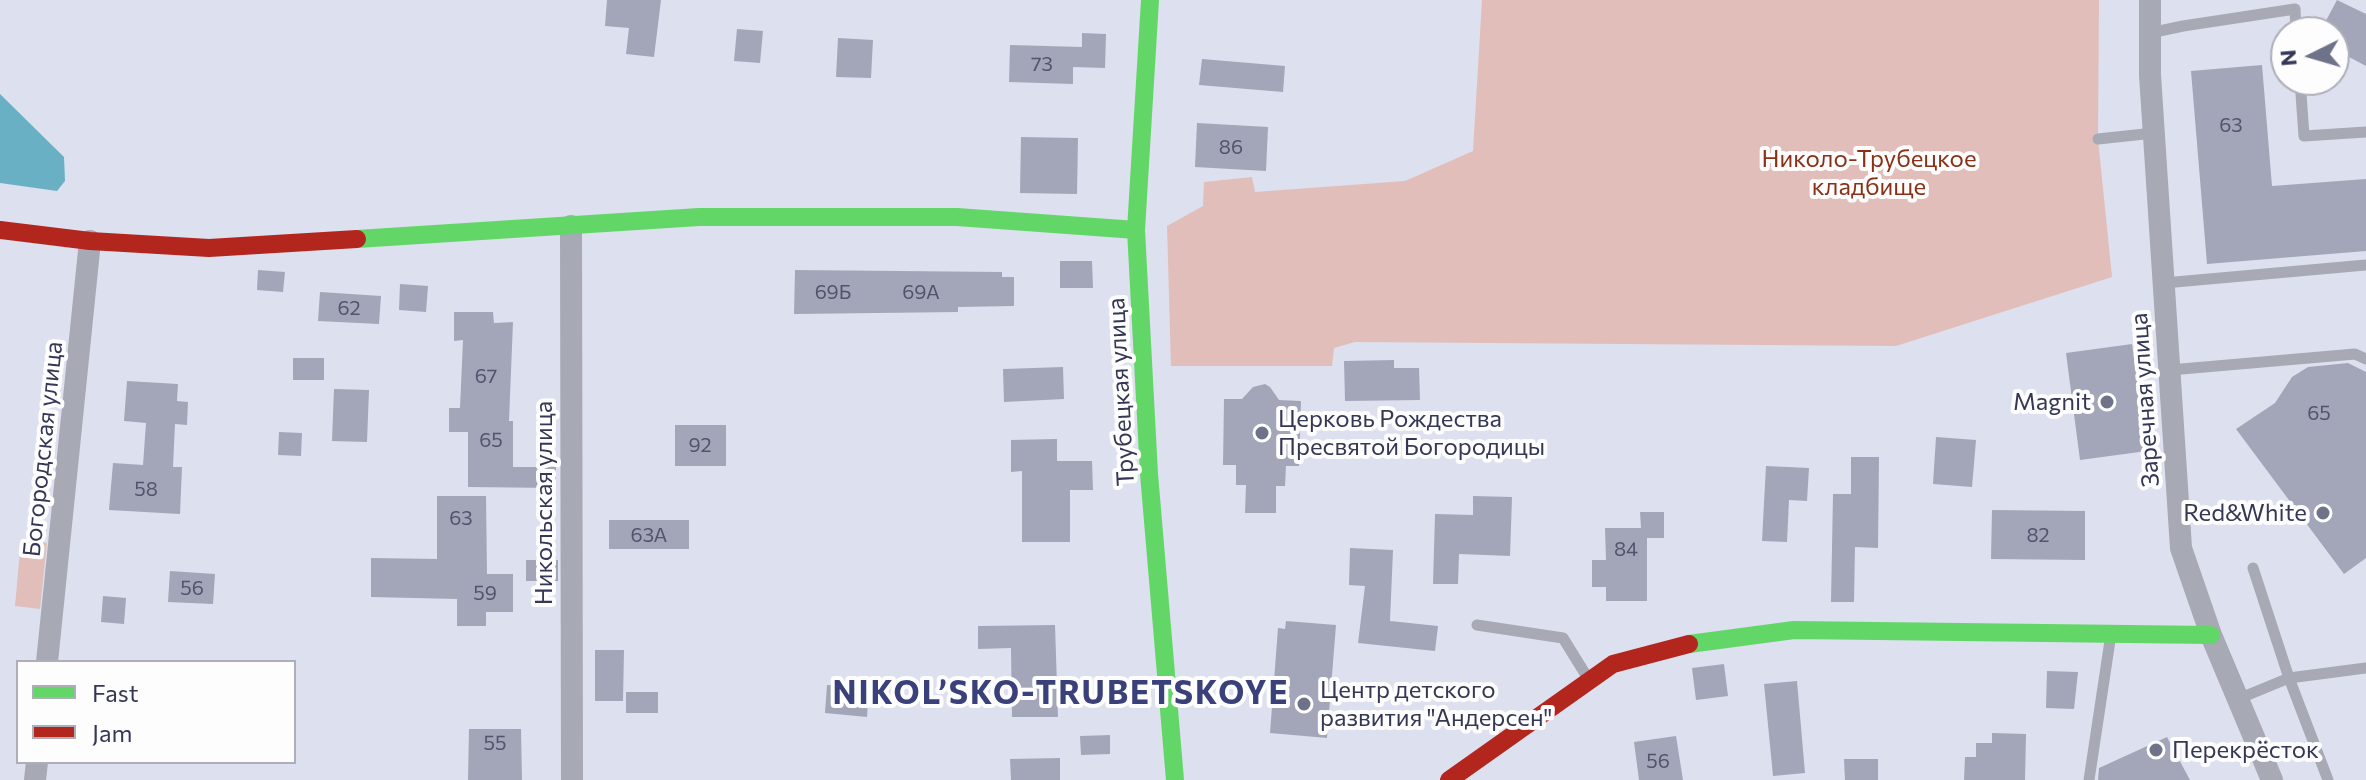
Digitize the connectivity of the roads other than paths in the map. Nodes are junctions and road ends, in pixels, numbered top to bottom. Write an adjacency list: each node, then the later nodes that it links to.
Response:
1 (1150, 0): 11 (street, Трубецкая улица)
2 (2150, 0): 4 (street, Заречная улица)
3 (2296, 4): 4 (lane)
4 (2150, 33): 7 (street, Заречная улица)
5 (2301, 96): 6 (lane)
6 (2366, 132)
7 (2154, 133): 8 (lane); 14 (street, Заречная улица)
8 (2098, 139)
9 (571, 226): 11 (street); 12 (street); 26 (street, Никольская улица)
10 (0, 230): 12 (street)
11 (1136, 230): 27 (street, Трубецкая улица)
12 (90, 241): 21 (street, Богородская улица)
13 (2366, 265): 14 (lane)
14 (2164, 283): 16 (street, Заречная улица)
15 (2366, 359): 16 (lane)
16 (2170, 370): 20 (street, Заречная улица)
17 (2253, 568): 23 (lane)
18 (1477, 625): 24 (lane)
19 (2111, 634): 20 (street); 24 (street); 29 (lane)
20 (2211, 635): 25 (street, Заречная улица)
21 (47, 660)
22 (2366, 668): 23 (lane)
23 (2289, 678): 25 (lane); 31 (lane)
24 (1590, 680): 28 (street)
25 (2238, 699): 30 (street, Заречная улица)
26 (572, 780)
27 (1175, 780)
28 (1449, 780)
29 (2089, 780)
30 (2272, 780)
31 (2328, 780)

